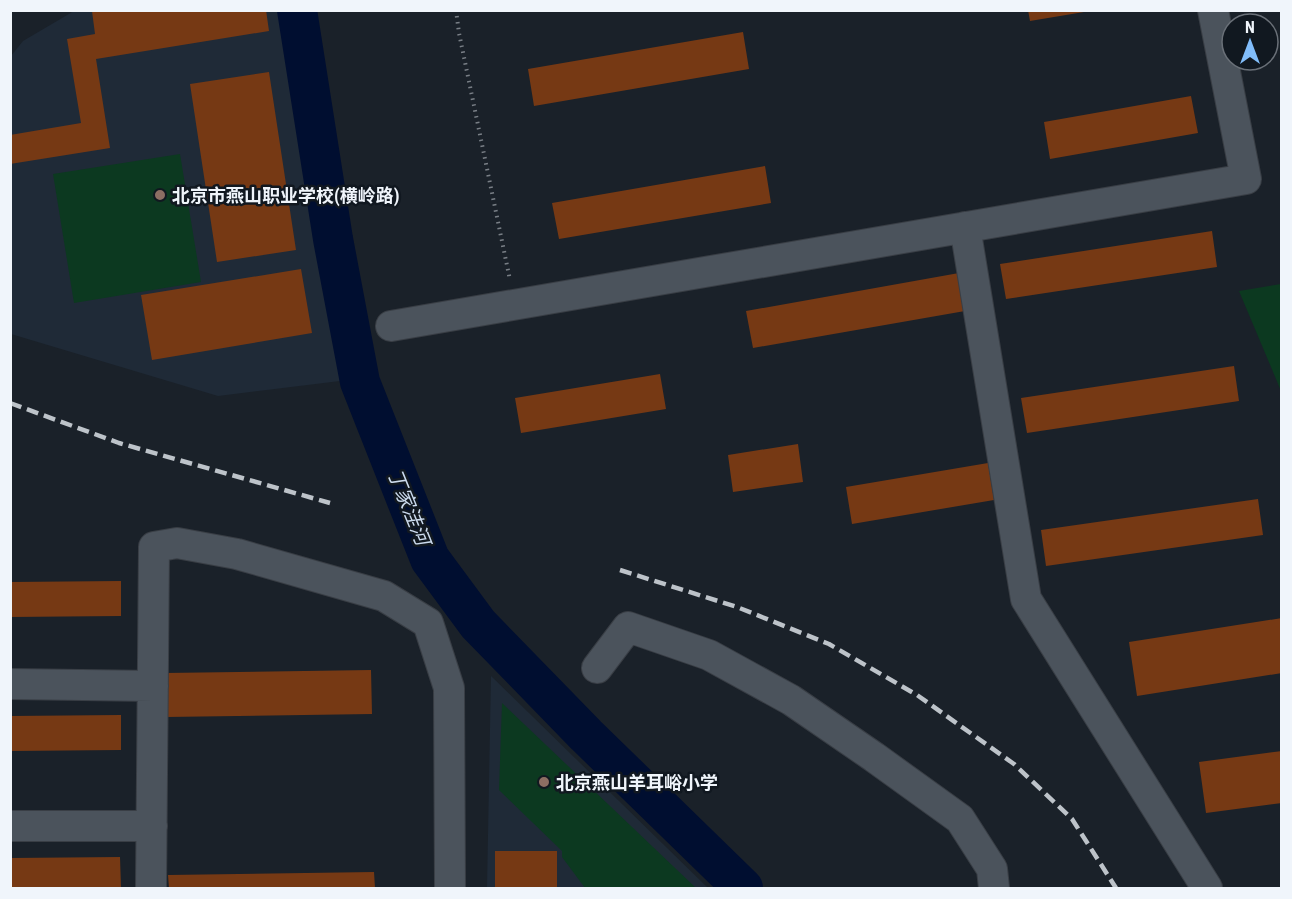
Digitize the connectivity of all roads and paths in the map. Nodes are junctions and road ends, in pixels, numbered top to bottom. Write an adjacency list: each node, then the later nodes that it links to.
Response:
1 (456, 10): 4 (path)
2 (1213, 10): 3 (street)
3 (965, 227): 4 (street); 14 (street)
4 (514, 305): 5 (street)
5 (391, 326)
6 (597, 668): 13 (street)
7 (10, 684): 8 (street)
8 (153, 686): 10 (street); 12 (street)
9 (10, 826): 10 (street)
10 (152, 826): 11 (street)
11 (151, 888)
12 (450, 888)
13 (994, 888)
14 (1208, 888)

